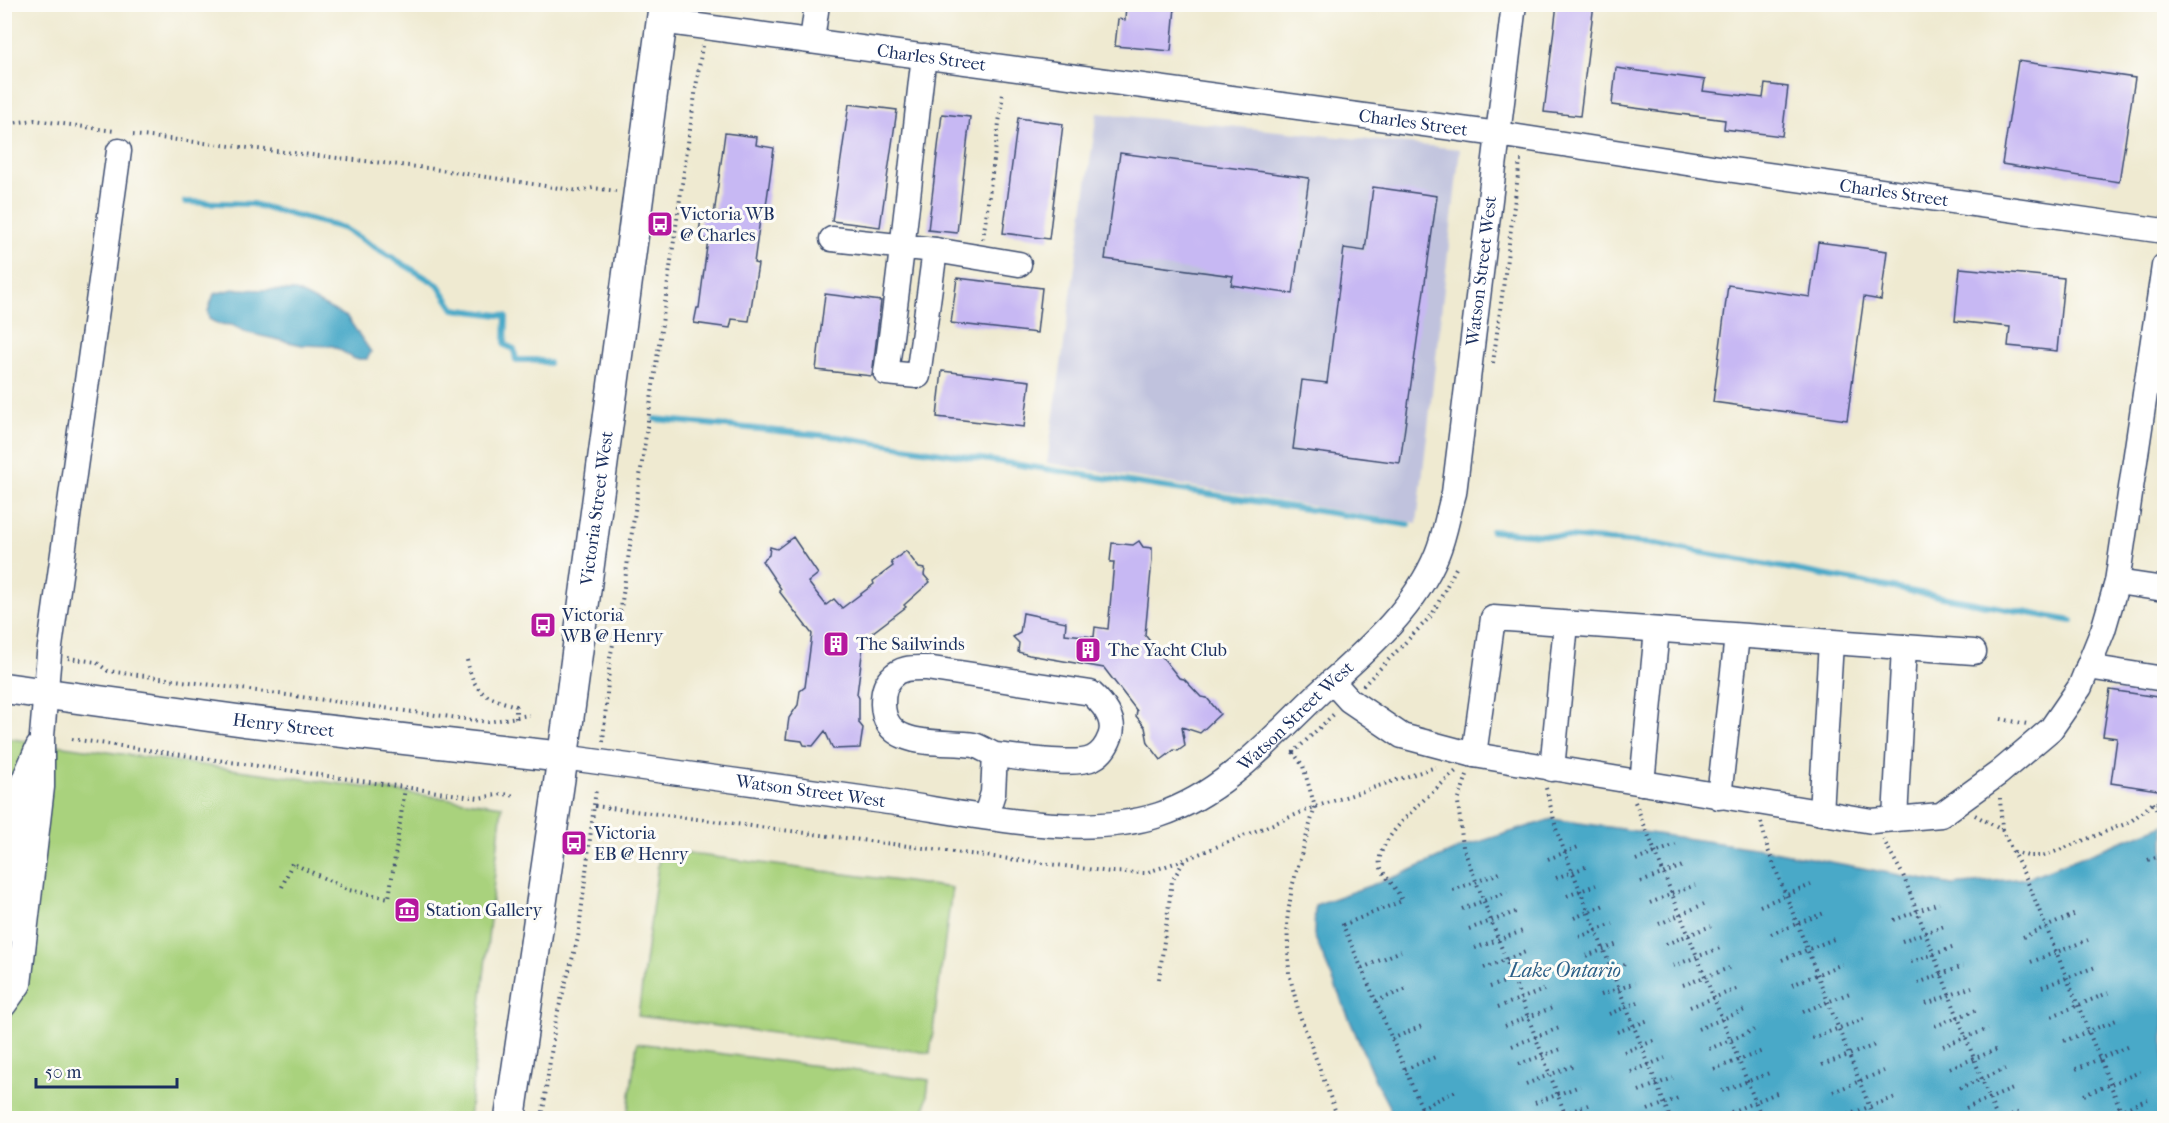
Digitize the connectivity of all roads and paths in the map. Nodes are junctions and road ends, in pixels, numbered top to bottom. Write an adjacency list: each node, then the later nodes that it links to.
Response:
1 (817, 4): 4 (street)
2 (1514, 4): 9 (street, Watson Street West)
3 (663, 13): 4 (street, Charles Street); 11 (main road, Victoria Street West)
4 (812, 41): 6 (street, Charles Street)
5 (701, 52): 37 (path)
6 (924, 56): 9 (street, Charles Street); 14 (street)
7 (1003, 94): 16 (path)
8 (4, 124): 10 (path)
9 (1498, 134): 12 (street, Charles Street); 31 (street, Watson Street West)
10 (124, 139): 11 (path); 27 (street)
11 (637, 193): 44 (main road, Victoria Street West)
12 (2164, 231)
13 (832, 239): 14 (street)
14 (902, 246): 15 (street); 15 (street)
15 (935, 250): 16 (street)
16 (980, 258): 17 (street)
17 (1019, 264)
18 (2164, 266): 19 (street)
19 (2116, 582): 20 (street); 29 (street)
20 (2164, 589)
21 (1566, 624): 22 (street); 43 (street); 45 (street)
22 (1657, 630): 23 (street); 47 (street)
23 (1737, 636): 24 (street); 51 (street)
24 (1831, 642): 25 (street); 56 (street)
25 (1904, 647): 26 (street); 59 (street)
26 (1974, 652)
27 (49, 654): 33 (street); 35 (path)
28 (468, 660): 35 (path)
29 (2088, 667): 30 (street); 46 (street)
30 (2164, 679)
31 (1332, 681): 43 (street); 57 (street, Watson Street West)
32 (4, 688): 33 (main road, Henry Street)
33 (46, 695): 38 (street); 44 (main road, Henry Street)
34 (529, 715): 35 (path)
35 (516, 719)
36 (594, 725): 37 (path)
37 (604, 727): 40 (path)
38 (42, 736): 118 (street); 183 (street)
39 (72, 739): 48 (path)
40 (603, 743)
41 (1293, 753): 55 (path)
42 (995, 755): 42 (street); 57 (street)
43 (1474, 755): 45 (street); 55 (path); 79 (path); 149 (path)
44 (563, 757): 57 (street, Watson Street West); 283 (main road, Victoria Street West)
45 (1547, 769): 47 (street); 65 (path)
46 (1999, 773): 58 (street); 61 (path)
47 (1634, 782): 51 (street); 67 (path)
48 (405, 788): 50 (path); 84 (path)
49 (596, 789): 54 (path)
50 (517, 796)
51 (1719, 797): 56 (street)
52 (2153, 803): 53 (path); 60 (path); 66 (path)
53 (2164, 804)
54 (595, 806): 70 (path); 284 (path)
55 (1315, 807): 70 (path); 285 (path)
56 (1821, 813): 59 (street)
57 (986, 815)
58 (1941, 815): 59 (street); 61 (path)
59 (1883, 820): 100 (path)
60 (2164, 824)
61 (2002, 830): 66 (path)
62 (1676, 844): 67 (path)
63 (1581, 846): 65 (path)
64 (1768, 850): 90 (path)
65 (1565, 852): 69 (path); 75 (path)
66 (2013, 852): 114 (path)
67 (1655, 853): 71 (path); 77 (path)
68 (2164, 854): 72 (path)
69 (1548, 859)
70 (1184, 860): 160 (path)
71 (1636, 860)
72 (2148, 860)
73 (1685, 865): 77 (path)
74 (1588, 866): 75 (path)
75 (1573, 872): 78 (path); 86 (path)
76 (1500, 873): 79 (path)
77 (1664, 873): 80 (path); 88 (path)
78 (1556, 878)
79 (1477, 881): 85 (path); 93 (path)
80 (1641, 882)
81 (1596, 885): 86 (path)
82 (1695, 885): 88 (path)
83 (1811, 885): 90 (path)
84 (282, 887)
85 (1453, 890)
86 (1580, 891): 91 (path); 102 (path)
87 (1507, 892): 93 (path)
88 (1672, 894): 94 (path); 105 (path)
89 (2164, 894): 92 (path)
90 (1786, 895): 98 (path); 111 (path)
91 (1567, 896)
92 (2158, 896)
93 (1484, 901): 99 (path); 108 (path)
94 (1650, 903)
95 (1939, 903): 100 (path)
96 (1604, 904): 102 (path)
97 (1704, 904): 105 (path)
98 (1760, 906)
99 (1462, 909)
100 (1917, 910): 107 (path); 119 (path)
101 (1516, 912): 108 (path)
102 (1588, 912): 106 (path); 116 (path)
103 (1824, 913): 111 (path)
104 (2078, 913): 114 (path)
105 (1681, 916): 110 (path); 121 (path)
106 (1574, 918)
107 (1894, 920)
108 (1492, 921): 115 (path); 125 (path)
109 (1613, 924): 116 (path)
110 (1659, 924)
111 (1797, 924): 120 (path); 155 (path)
112 (1947, 925): 119 (path)
113 (1711, 926): 121 (path)
114 (2046, 926): 123 (path); 136 (path)
115 (1470, 929)
116 (1595, 930): 122 (path); 133 (path)
117 (1523, 931): 125 (path)
118 (4, 932)
119 (1924, 932): 127 (path); 137 (path)
120 (1771, 934)
121 (1688, 935): 129 (path); 139 (path)
122 (1579, 937)
123 (2023, 937)
124 (1833, 939): 141 (path)
125 (1499, 940): 131 (path); 140 (path)
126 (2088, 940): 136 (path)
127 (1902, 941)
128 (1618, 944): 133 (path)
129 (1666, 944)
130 (1955, 947): 137 (path)
131 (1475, 948)
132 (1720, 948): 139 (path)
133 (1603, 950): 138 (path); 151 (path)
134 (1401, 951): 149 (path)
135 (1528, 951): 140 (path)
136 (2057, 952): 143 (path); 158 (path)
137 (1934, 954): 142 (path); 156 (path)
138 (1586, 956)
139 (1697, 956): 146 (path); 157 (path)
140 (1507, 959): 150 (path); 159 (path)
141 (1782, 960)
142 (1911, 962)
143 (2031, 962)
144 (1628, 963): 151 (path)
145 (1842, 964): 155 (path)
146 (1673, 966)
147 (1963, 966): 156 (path)
148 (2098, 966): 158 (path)
149 (1362, 968): 179 (path)
150 (1484, 968)
151 (1610, 968): 154 (path); 169 (path)
152 (1729, 968): 157 (path)
153 (1538, 970): 159 (path)
154 (1595, 974)
155 (1817, 974): 164 (path); 180 (path)
156 (1941, 974): 162 (path); 175 (path)
157 (1705, 977): 163 (path); 176 (path)
158 (2067, 977): 167 (path); 182 (path)
159 (1514, 978): 165 (path); 177 (path)
160 (1159, 979)
161 (1635, 983): 169 (path)
162 (1918, 983)
163 (1683, 985)
164 (1792, 985)
165 (1490, 987)
166 (1972, 987): 175 (path)
167 (2042, 987)
168 (1409, 988): 179 (path)
169 (1618, 988): 174 (path); 185 (path)
170 (1739, 988): 176 (path)
171 (1544, 990): 177 (path)
172 (1852, 992): 180 (path)
173 (2108, 993): 182 (path)
174 (1601, 995)
175 (1950, 995): 181 (path); 194 (path)
176 (1713, 997): 186 (path); 195 (path)
177 (1521, 999): 184 (path); 193 (path)
178 (1641, 1001): 185 (path)
179 (1376, 1002): 212 (path)
180 (1828, 1002): 190 (path); 204 (path)
181 (1926, 1004)
182 (2078, 1004): 192 (path); 207 (path)
183 (4, 1005)
184 (1498, 1007)
185 (1626, 1007): 191 (path); 218 (path)
186 (1690, 1007)
187 (1551, 1008): 193 (path)
188 (1979, 1008): 194 (path)
189 (1747, 1009): 195 (path)
190 (1803, 1012)
191 (1609, 1014)
192 (2052, 1016)
193 (1528, 1017): 200 (path); 209 (path)
194 (1959, 1018): 201 (path); 210 (path)
195 (1722, 1019): 203 (path); 214 (path)
196 (1864, 1019): 204 (path)
197 (2119, 1019): 207 (path)
198 (1649, 1020): 208 (path)
199 (1424, 1025): 212 (path)
200 (1505, 1026)
201 (1935, 1026)
202 (1559, 1028): 209 (path)
203 (1698, 1029)
204 (1839, 1029): 211 (path); 226 (path)
205 (1988, 1029): 210 (path)
206 (1754, 1030): 214 (path)
207 (2088, 1031): 215 (path); 231 (path)
208 (1617, 1032)
209 (1536, 1036): 217 (path); 228 (path)
210 (1965, 1036): 219 (path); 229 (path)
211 (1812, 1038)
212 (1392, 1039): 238 (path)
213 (1656, 1040): 218 (path)
214 (1731, 1041): 222 (path); 232 (path)
215 (2064, 1041)
216 (1875, 1045): 226 (path)
217 (1512, 1046)
218 (1641, 1046): 225 (path); 234 (path)
219 (1943, 1046)
220 (2128, 1046): 231 (path)
221 (1564, 1048): 228 (path)
222 (1709, 1049)
223 (1998, 1049): 229 (path)
224 (1763, 1051): 232 (path)
225 (1624, 1052)
226 (1849, 1055): 235 (path); 250 (path)
227 (1438, 1056): 238 (path)
228 (1543, 1056): 233 (path); 246 (path)
229 (1973, 1057): 237 (path); 248 (path)
230 (1665, 1058): 234 (path)
231 (2100, 1058): 241 (path); 253 (path)
232 (1739, 1060): 239 (path); 249 (path)
233 (1520, 1064)
234 (1649, 1065): 243 (path); 252 (path)
235 (1822, 1065)
236 (1572, 1066): 246 (path)
237 (1950, 1068)
238 (1405, 1069): 272 (path)
239 (1714, 1069)
240 (2005, 1069): 248 (path)
241 (2076, 1069)
242 (1884, 1071): 250 (path)
243 (1631, 1072)
244 (1772, 1072): 249 (path)
245 (2140, 1072): 253 (path)
246 (1550, 1074): 251 (path); 262 (path)
247 (1673, 1078): 252 (path)
248 (1981, 1078): 255 (path); 266 (path)
249 (1747, 1081): 259 (path); 268 (path)
250 (1859, 1081): 261 (path); 273 (path)
251 (1526, 1084)
252 (1656, 1085): 258 (path); 270 (path)
253 (2110, 1085): 263 (path); 276 (path)
254 (1580, 1086): 262 (path)
255 (1960, 1088)
256 (2013, 1089): 266 (path)
257 (1456, 1091): 272 (path)
258 (1639, 1091)
259 (1722, 1091)
260 (1779, 1092): 268 (path)
261 (1833, 1092)
262 (1558, 1095): 269 (path); 280 (path)
263 (2084, 1095)
264 (1681, 1097): 270 (path)
265 (1896, 1097): 273 (path)
266 (1989, 1098): 274 (path); 293 (path)
267 (2151, 1098): 276 (path)
268 (1755, 1101): 277 (path); 290 (path)
269 (1535, 1103)
270 (1664, 1104): 275 (path); 288 (path)
271 (1588, 1105): 280 (path)
272 (1421, 1107): 286 (path)
273 (1869, 1107): 282 (path); 292 (path)
274 (1966, 1108)
275 (1648, 1110)
276 (2121, 1111): 295 (path); 296 (path)
277 (1731, 1112)
278 (1790, 1112): 291 (path)
279 (2020, 1112): 294 (path)
280 (1565, 1114): 287 (path)
281 (1688, 1116): 289 (path)
282 (1842, 1118)
283 (510, 1119)
284 (542, 1119)
285 (1338, 1119)
286 (1426, 1119)
287 (1553, 1119)
288 (1670, 1119)
289 (1682, 1119)
290 (1762, 1119)
291 (1774, 1119)
292 (1874, 1119)
293 (1997, 1119)
294 (2006, 1119)
295 (2102, 1119)
296 (2124, 1119)

